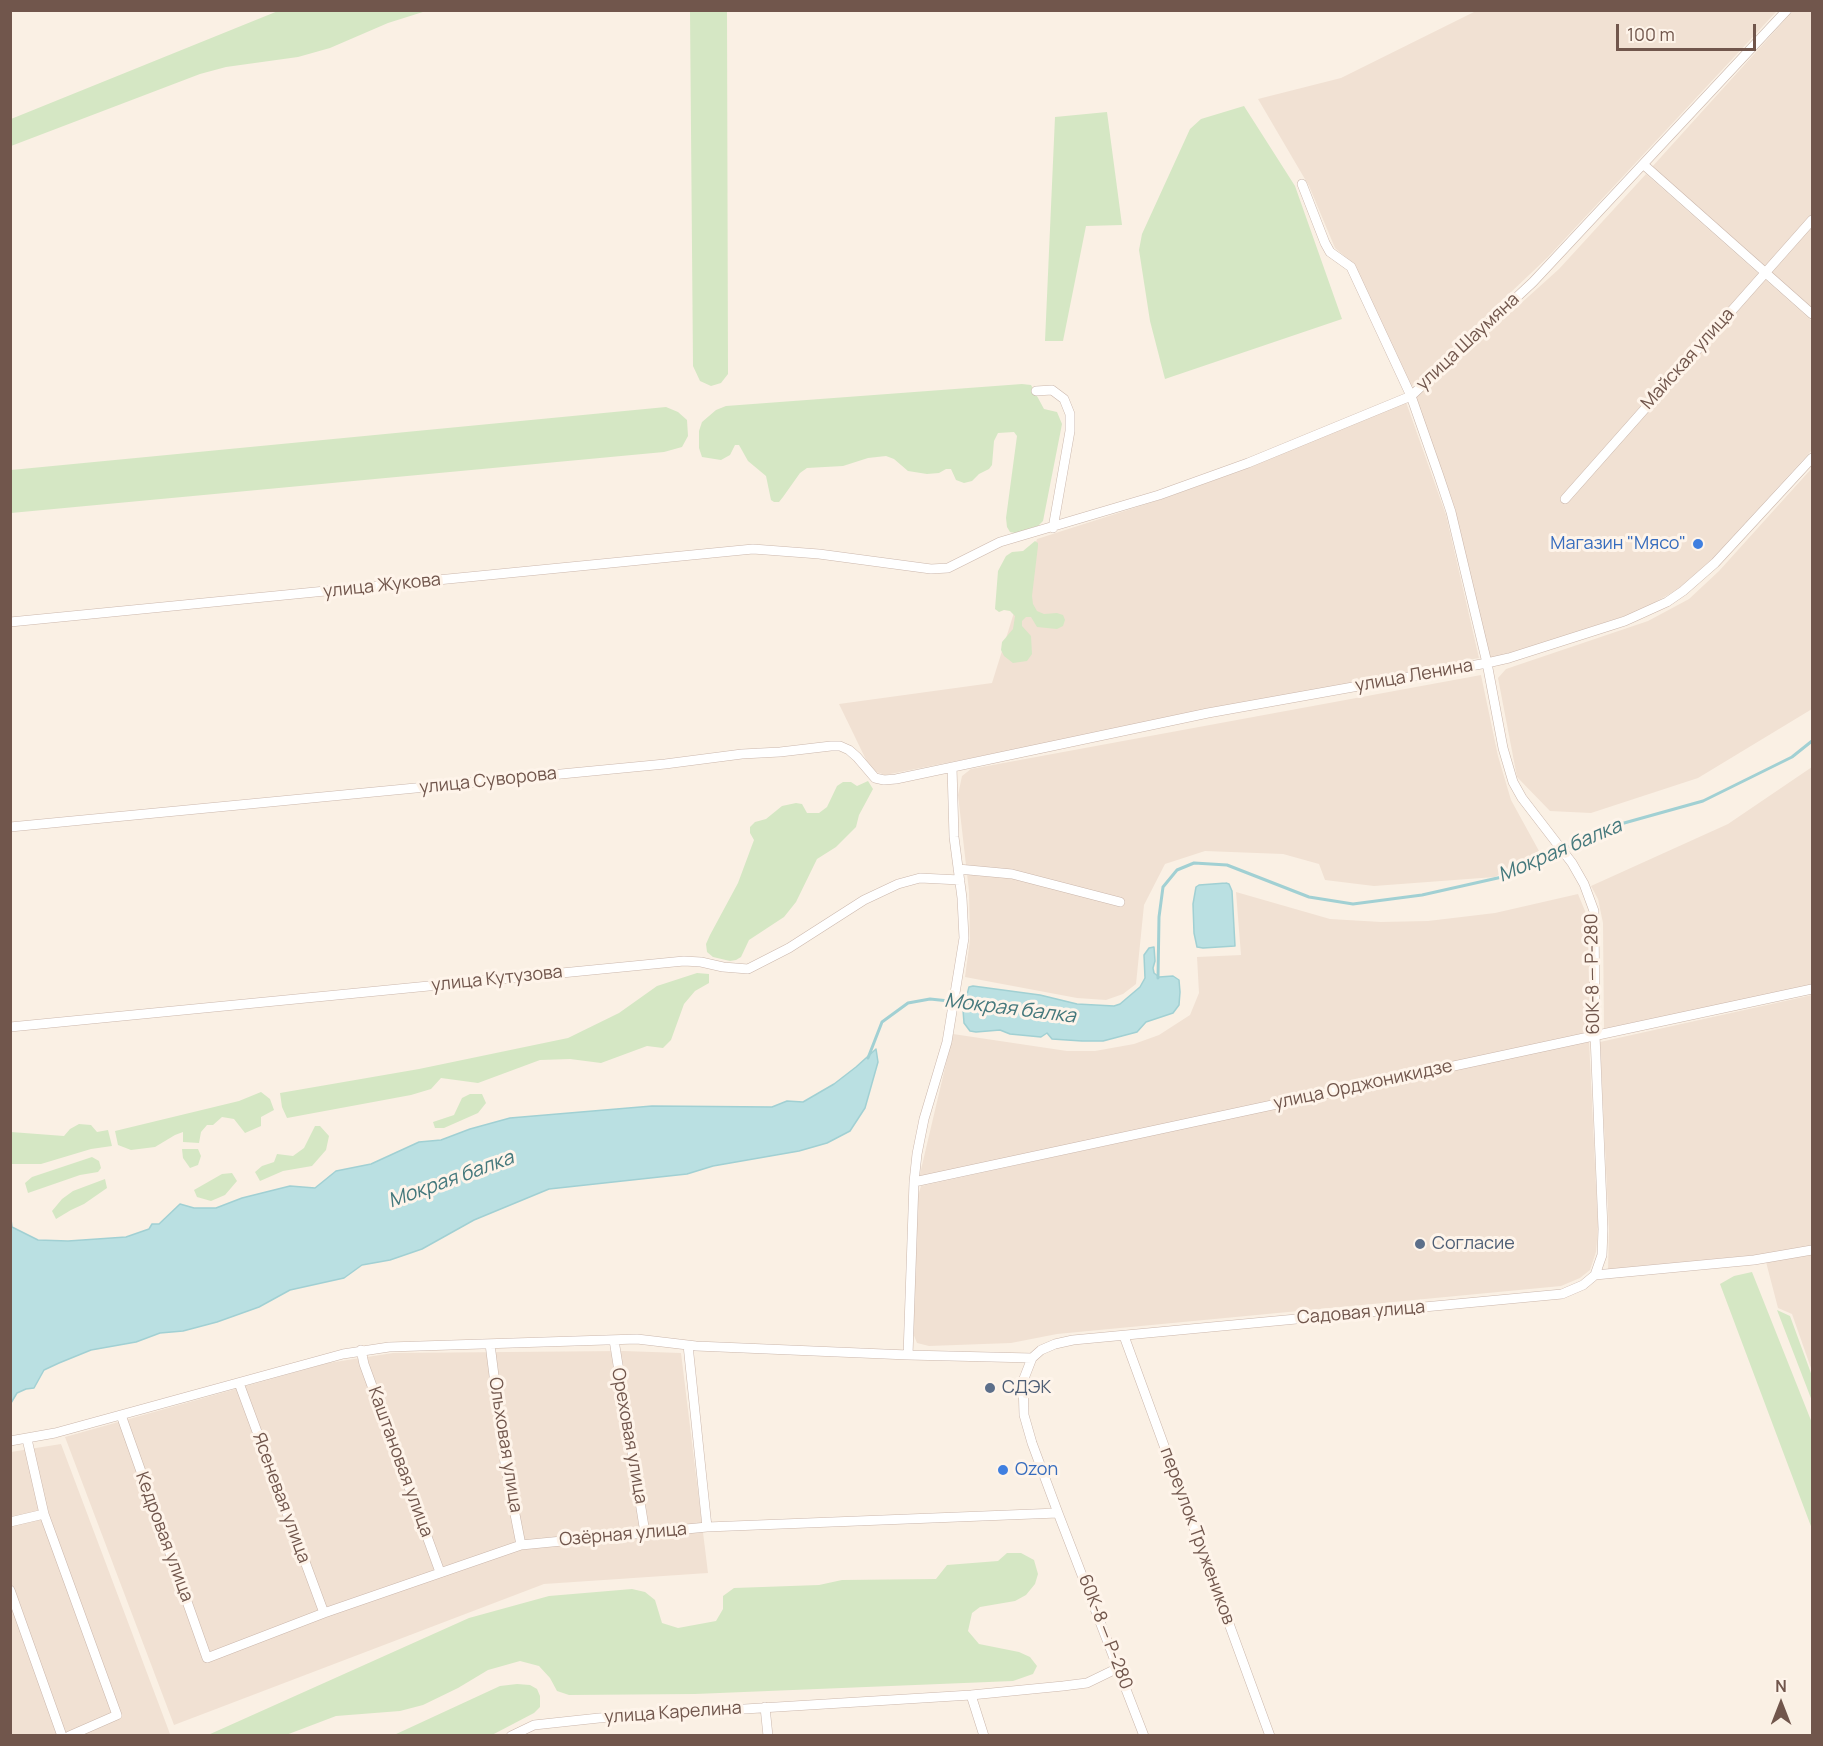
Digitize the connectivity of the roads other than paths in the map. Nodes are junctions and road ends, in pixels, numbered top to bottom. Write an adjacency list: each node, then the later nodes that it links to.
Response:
1 (1787, 10): 2 (street, улица Шаумяна)
2 (1644, 165): 5 (street); 8 (street, улица Шаумяна)
3 (1302, 184): 8 (street, 60К-8 — Р-280)
4 (1812, 220): 5 (street, Майская улица)
5 (1765, 272): 6 (street); 10 (street, Майская улица)
6 (1812, 314)
7 (1036, 391): 11 (street)
8 (1411, 396): 11 (street, улица Шаумяна); 14 (street, 60К-8 — Р-280)
9 (1812, 458): 14 (street, улица Ленина)
10 (1565, 499)
11 (1053, 528): 12 (street, улица Шаумяна)
12 (753, 549): 13 (street, улица Жукова)
13 (10, 622)
14 (1486, 663): 15 (street, улица Ленина); 22 (street, 60К-8 — Р-280)
15 (952, 767): 16 (street, улица Суворова); 17 (street)
16 (10, 827)
17 (958, 869): 18 (street); 19 (street)
18 (960, 880): 21 (street, улица Кутузова); 23 (street)
19 (1120, 902)
20 (1812, 988): 22 (street, улица Орджоникидзе)
21 (10, 1027)
22 (1595, 1035): 23 (street, улица Орджоникидзе); 25 (street, 60К-8 — Р-280)
23 (914, 1182): 31 (street)
24 (1812, 1250): 25 (street, Садовая улица)
25 (1595, 1275): 26 (street, Садовая улица)
26 (1124, 1336): 32 (street, Садовая улица); 56 (street, переулок Тружеников)
27 (614, 1340): 28 (street); 29 (street); 41 (street, Ореховая улица)
28 (490, 1344): 30 (street); 42 (street, Ольховая улица)
29 (688, 1345): 31 (street); 40 (street)
30 (361, 1350): 33 (street); 43 (street, Каштановая улица)
31 (908, 1355): 32 (street)
32 (1032, 1358): 37 (street, 60К-8 — Р-280)
33 (238, 1383): 34 (street); 45 (street, Ясеневая улица)
34 (121, 1415): 35 (street); 46 (street, Кедровая улица)
35 (27, 1439): 36 (street); 38 (street)
36 (10, 1441)
37 (1058, 1513): 40 (street, Озёрная улица); 47 (street, 60К-8 — Р-280)
38 (44, 1514): 39 (street); 51 (street)
39 (10, 1522)
40 (707, 1527): 41 (street, Озёрная улица)
41 (645, 1533): 42 (street, Озёрная улица)
42 (521, 1545): 43 (street, Озёрная улица)
43 (440, 1572): 45 (street, Озёрная улица)
44 (10, 1590): 50 (street)
45 (324, 1613): 46 (street, Озёрная улица)
46 (207, 1658)
47 (1118, 1668): 48 (street, улица Карелина); 55 (street, 60К-8 — Р-280)
48 (972, 1695): 49 (street, улица Карелина); 54 (street)
49 (765, 1707): 52 (street, улица Карелина); 53 (street, улица Карелина)
50 (62, 1736)
51 (69, 1736)
52 (511, 1736)
53 (768, 1736)
54 (984, 1736)
55 (1144, 1736)
56 (1270, 1736)

